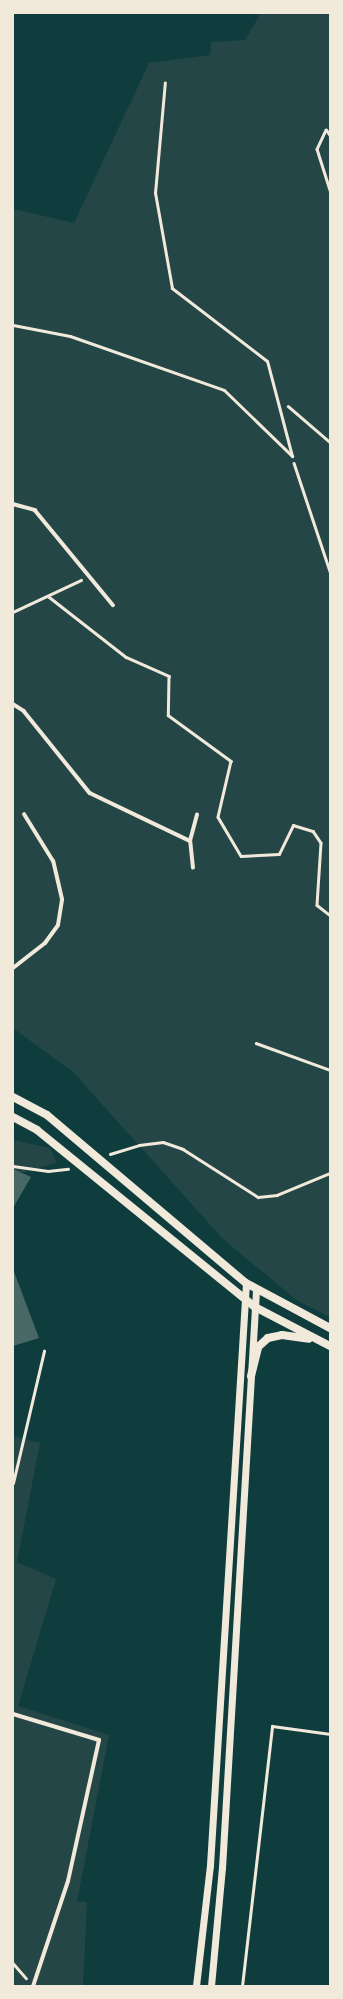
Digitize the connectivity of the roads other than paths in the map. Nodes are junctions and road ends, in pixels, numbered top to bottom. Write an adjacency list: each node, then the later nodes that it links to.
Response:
1 (165, 82): 2 (lane)
2 (13, 324)
3 (13, 504): 4 (street)
4 (113, 605)
5 (13, 704): 8 (street)
6 (24, 814): 10 (street)
7 (197, 815): 8 (street)
8 (190, 841): 9 (street)
9 (193, 868)
10 (13, 968)
11 (13, 1097): 13 (main road)
12 (13, 1117): 15 (main road)
13 (246, 1283): 14 (main road); 15 (street)
14 (256, 1290): 16 (street); 17 (main road)
15 (245, 1299): 16 (main road); 25 (street)
16 (255, 1307): 18 (main road); 20 (street)
17 (330, 1328)
18 (328, 1346): 20 (main road)
19 (44, 1351): 21 (lane)
20 (251, 1376): 26 (street)
21 (13, 1483)
22 (13, 1714): 24 (street)
23 (330, 1734): 27 (lane)
24 (33, 1986)
25 (196, 1986)
26 (211, 1986)
27 (242, 1986)

